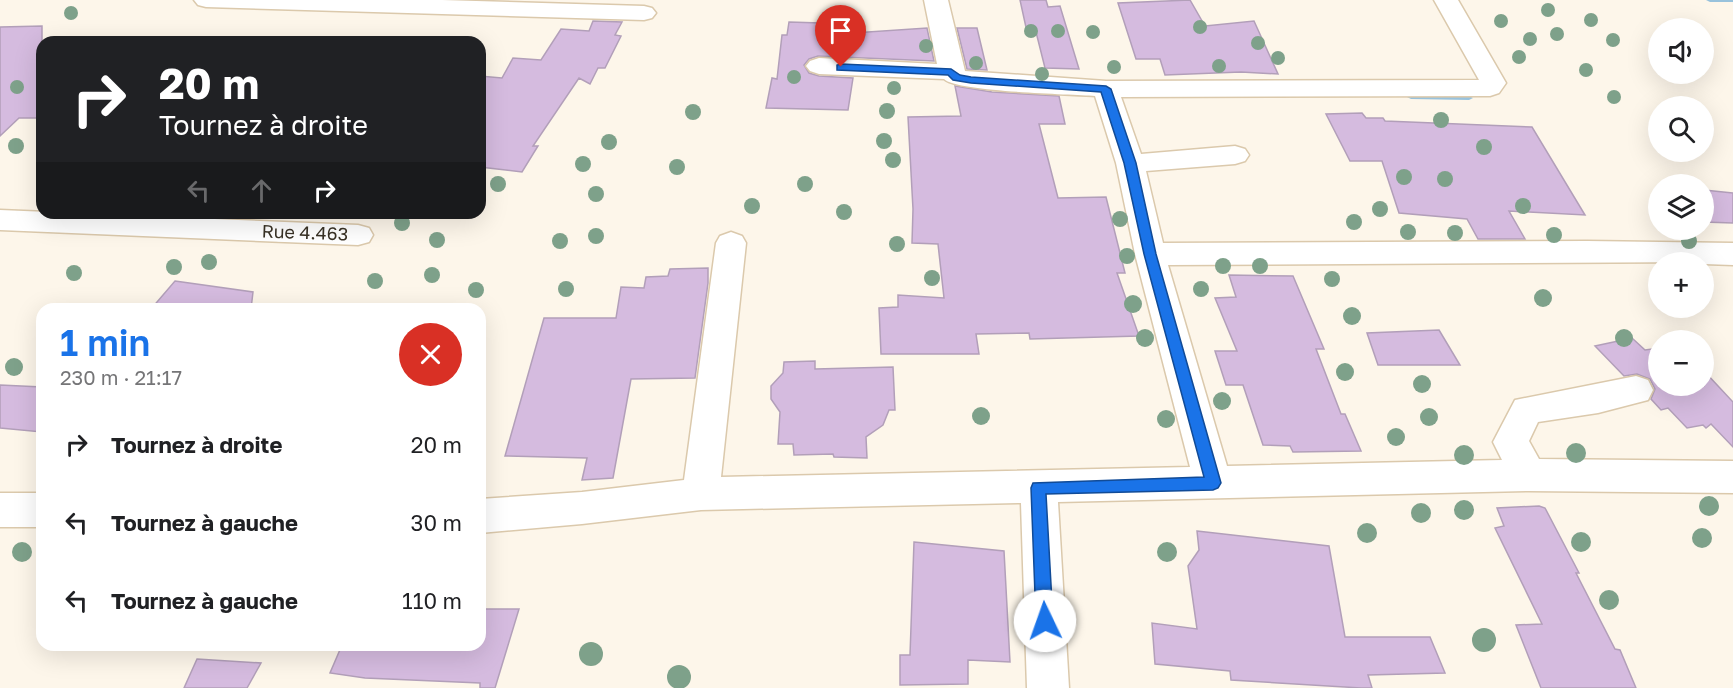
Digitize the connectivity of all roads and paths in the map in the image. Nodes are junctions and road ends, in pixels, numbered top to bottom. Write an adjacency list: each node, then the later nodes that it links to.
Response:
1 (206, 0): 4 (street)
2 (936, 0): 6 (street)
3 (1446, 0): 7 (street)
4 (644, 14)
5 (819, 66): 6 (street)
6 (951, 72): 7 (street)
7 (1106, 89): 9 (street)
8 (1235, 155): 9 (street)
9 (1130, 163): 13 (street)
10 (0, 220): 11 (street, Rue 4.463)
11 (358, 235)
12 (731, 243): 20 (street)
13 (1150, 254): 14 (street); 18 (street)
14 (1733, 254)
15 (1636, 390): 16 (street)
16 (1529, 475): 17 (street); 18 (street)
17 (1733, 477)
18 (1213, 483): 19 (street)
19 (1038, 488): 20 (street); 24 (street)
20 (701, 494): 23 (street)
21 (0, 510): 22 (street)
22 (36, 510)
23 (486, 516)
24 (1048, 688)

